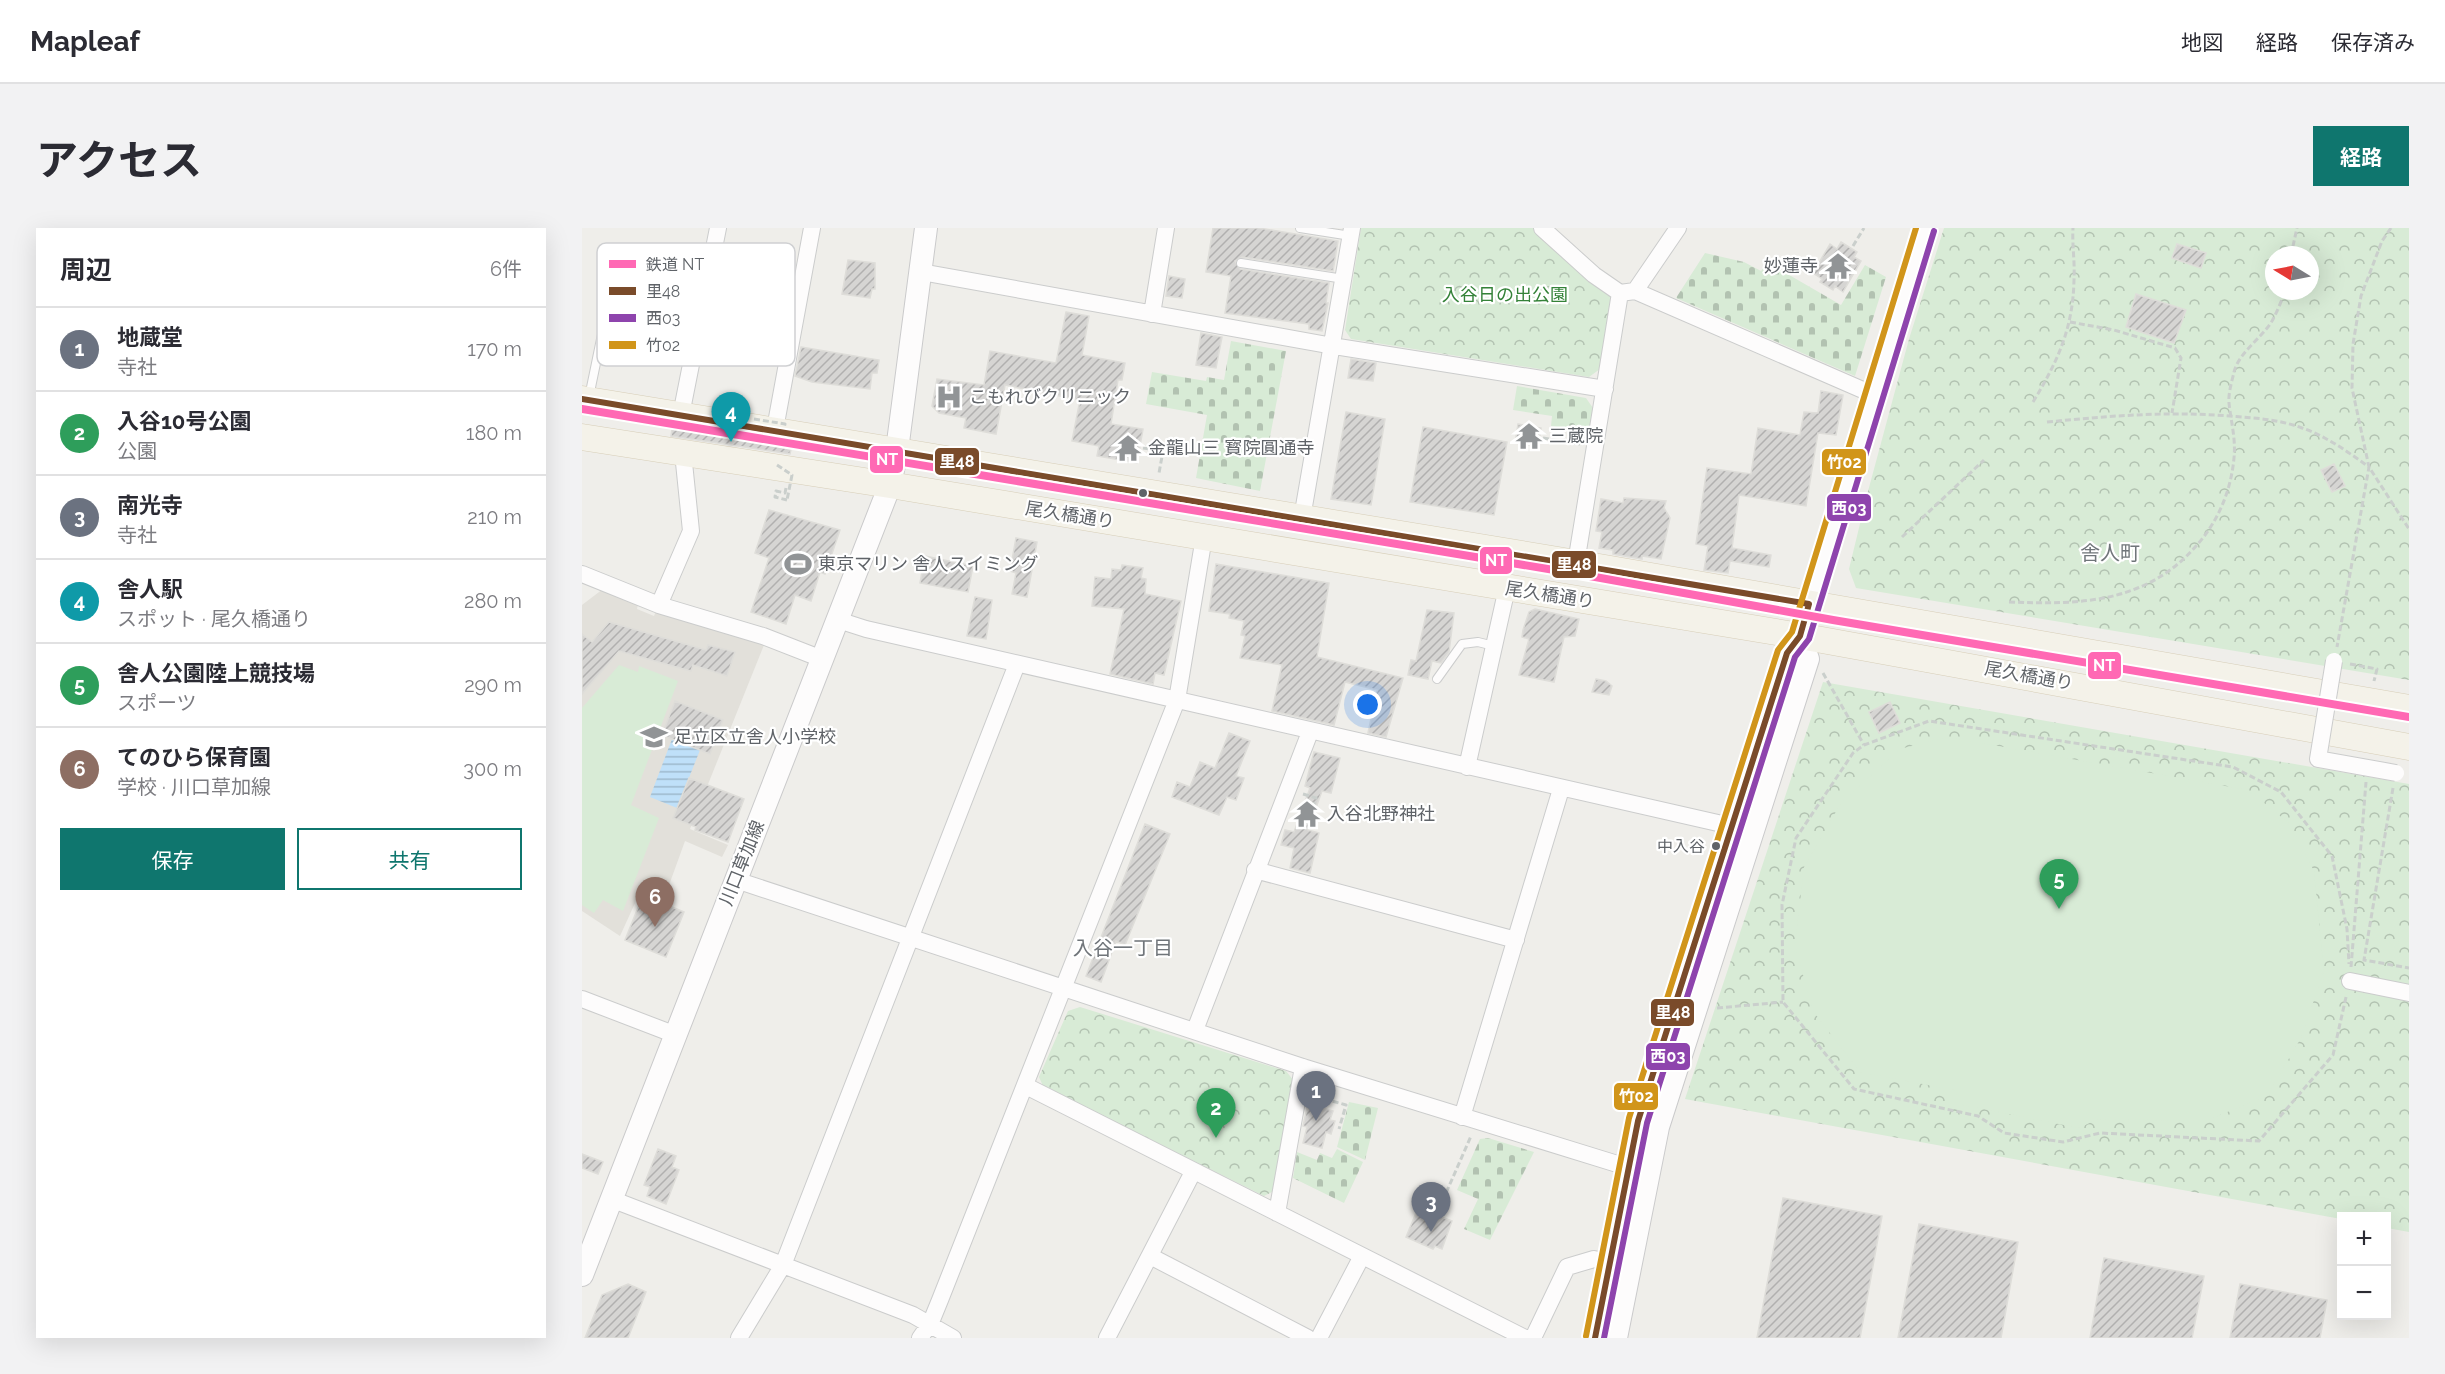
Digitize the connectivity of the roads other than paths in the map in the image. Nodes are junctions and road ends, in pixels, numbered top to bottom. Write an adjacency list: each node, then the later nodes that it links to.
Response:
1 (718, 228): 10 (street)
2 (812, 228): 16 (street)
3 (926, 228): 12 (street, 川口草加線)
4 (1166, 228): 15 (street)
5 (1300, 228): 9 (lane)
6 (1542, 228): 14 (street)
7 (1678, 228): 14 (street)
8 (1925, 228): 22 (street)
9 (1352, 232): 13 (street)
10 (715, 243)
11 (1241, 262): 13 (lane)
12 (921, 272): 15 (street); 27 (street, 川口草加線)
13 (1344, 279): 17 (street)
14 (1627, 292): 21 (street); 22 (street)
15 (1152, 314): 17 (street)
16 (795, 320)
17 (1333, 346): 21 (street); 30 (street)
18 (597, 351): 23 (lane)
19 (691, 366): 24 (street)
20 (787, 366): 25 (street)
21 (1605, 389): 32 (street)
22 (1872, 394): 35 (street)
23 (585, 400): 24 (main road, 尾久橋通り)
24 (681, 415): 27 (main road, 尾久橋通り)
25 (777, 418)
26 (582, 437): 28 (main road, 尾久橋通り)
27 (897, 450): 29 (street, 川口草加線); 30 (main road, 尾久橋通り)
28 (683, 453): 29 (main road, 尾久橋通り); 36 (street)
29 (890, 485): 31 (main road, 尾久橋通り); 37 (street, 川口草加線)
30 (1302, 518): 32 (main road, 尾久橋通り)
31 (1204, 537): 34 (main road, 尾久橋通り); 44 (street)
32 (1576, 563): 35 (main road, 尾久橋通り)
33 (582, 574): 36 (street)
34 (1506, 588): 38 (main road, 尾久橋通り); 39 (street)
35 (1809, 604): 38 (street); 45 (main road, 尾久橋通り)
36 (659, 605): 40 (street)
37 (838, 620): 40 (street, 川口草加線); 42 (street)
38 (1800, 636): 47 (main road, 尾久橋通り); 51 (street); 84 (street)
39 (1494, 646): 43 (lane); 48 (street)
40 (822, 659): 53 (street, 川口草加線)
41 (2334, 662): 49 (street, bridge)
42 (1017, 664): 44 (street); 54 (street)
43 (1437, 679)
44 (1177, 700): 46 (street); 57 (street)
45 (2409, 708)
46 (1310, 732): 48 (street); 52 (street)
47 (2409, 747)
48 (1467, 767): 50 (street)
49 (2396, 773)
50 (1562, 789): 51 (street); 55 (street)
51 (1731, 826): 65 (street)
52 (1255, 870): 55 (street); 60 (street)
53 (736, 880): 54 (street); 61 (street, 川口草加線)
54 (911, 938): 57 (street); 72 (street)
55 (1516, 940): 64 (street)
56 (2350, 981): 58 (street)
57 (1065, 988): 60 (street); 63 (street)
58 (2409, 993)
59 (582, 999): 61 (street)
60 (1195, 1030): 62 (street)
61 (675, 1035): 67 (street, 川口草加線)
62 (1303, 1067): 64 (street); 68 (street)
63 (1026, 1086): 66 (street); 74 (street)
64 (1462, 1117): 65 (street)
65 (1628, 1167): 71 (street)
66 (1193, 1172): 68 (street); 69 (street)
67 (611, 1199): 72 (street); 73 (street, 川口草加線)
68 (1277, 1213): 70 (street)
69 (1150, 1256): 78 (street); 79 (street)
70 (1362, 1256): 80 (street); 81 (street)
71 (1609, 1262): 82 (street); 83 (street)
72 (783, 1265): 74 (street); 75 (street)
73 (582, 1275)
74 (930, 1322): 76 (street); 77 (street)
75 (739, 1338)
76 (920, 1338)
77 (953, 1338)
78 (1107, 1338)
79 (1308, 1338)
80 (1318, 1338)
81 (1525, 1338)
82 (1533, 1338)
83 (1595, 1338)
84 (1616, 1338)

